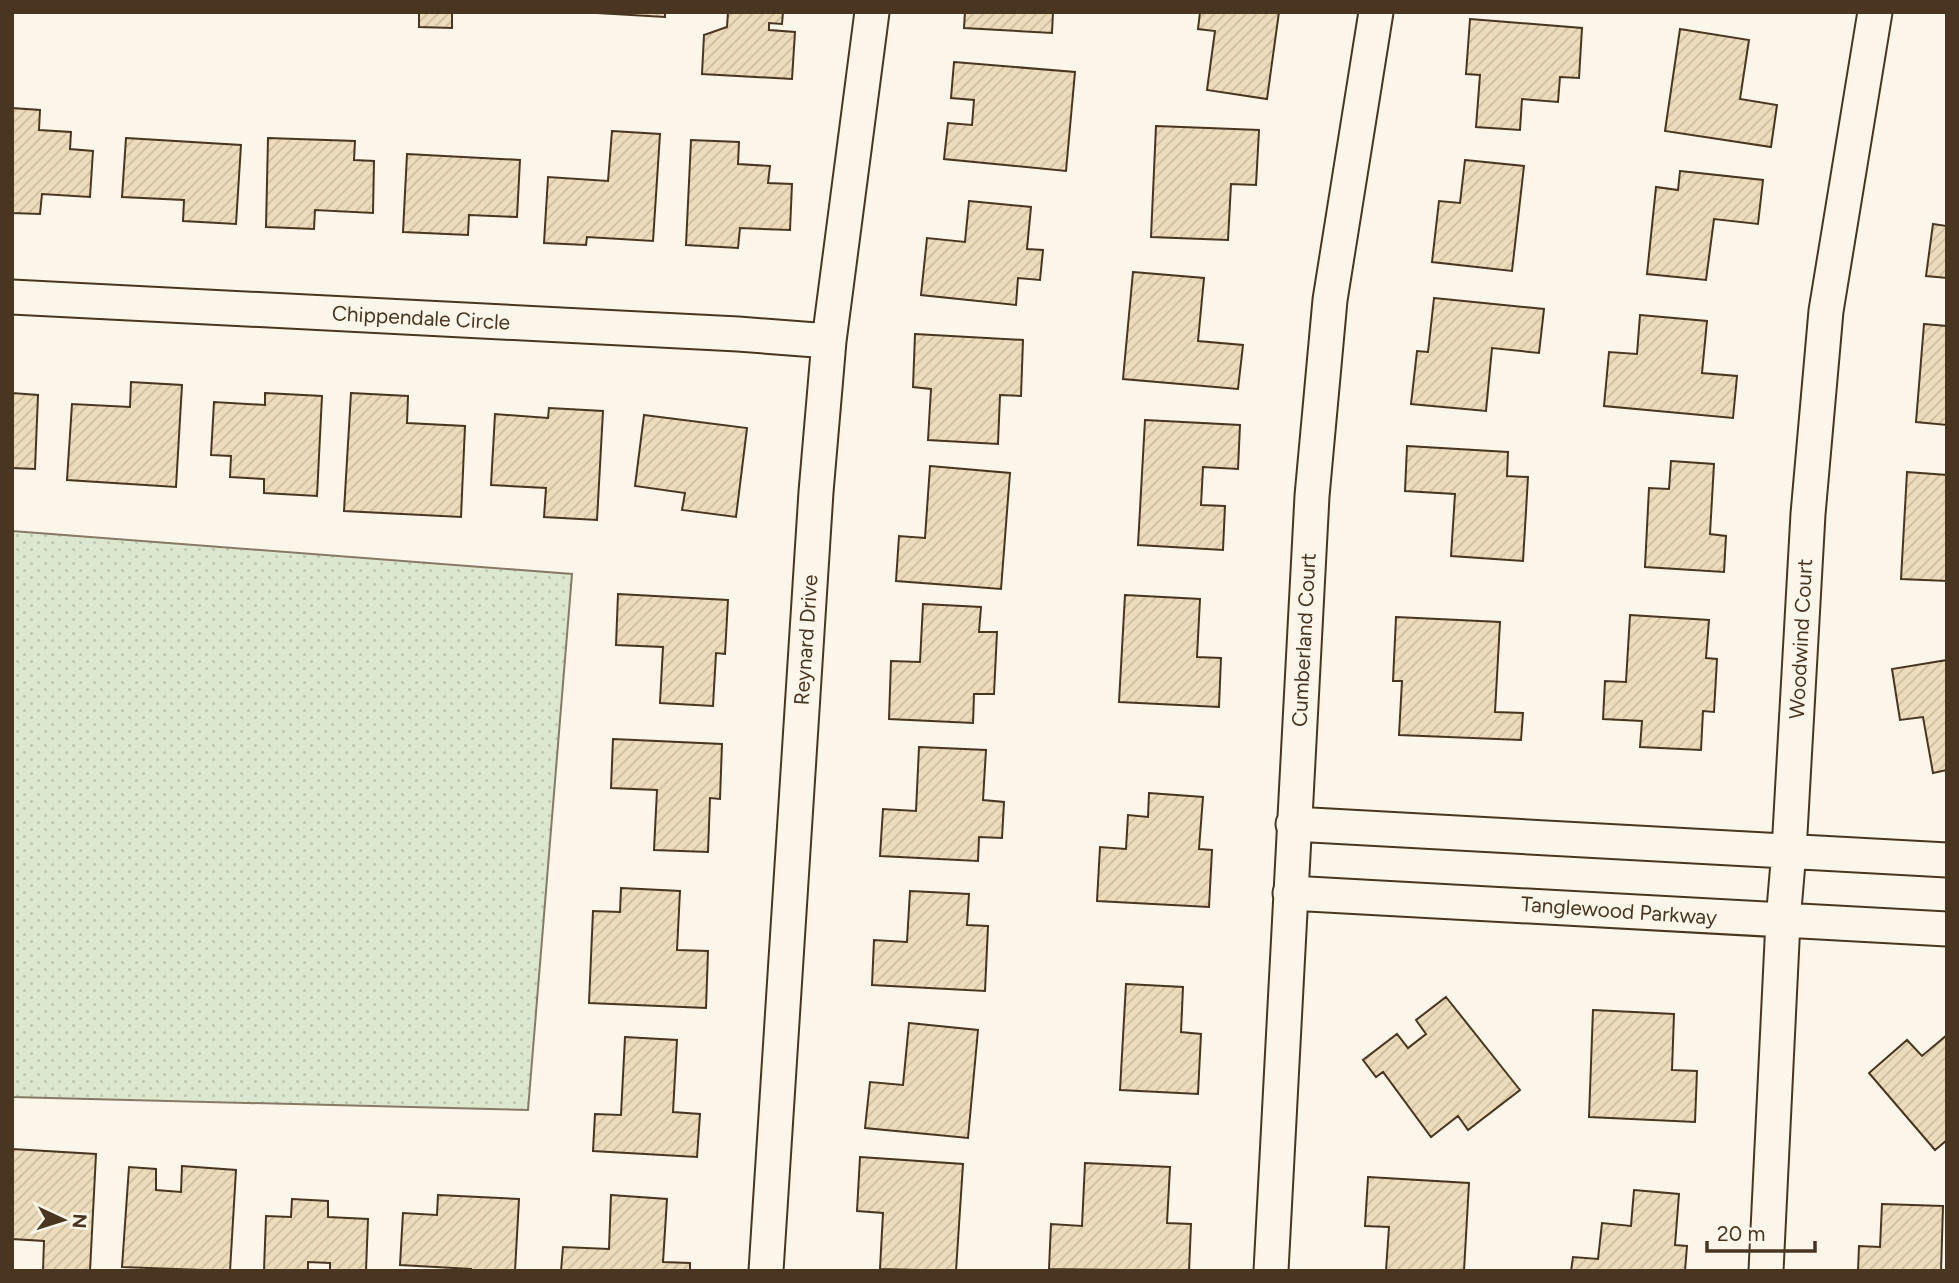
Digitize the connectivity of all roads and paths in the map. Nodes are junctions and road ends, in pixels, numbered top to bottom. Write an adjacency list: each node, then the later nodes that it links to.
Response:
1 (872, 12): 5 (street, Reynard Drive)
2 (1376, 12): 6 (street, Cumberland Court)
3 (1875, 12): 7 (street, Woodwind Court)
4 (12, 297): 5 (street, Chippendale Circle)
5 (829, 341): 12 (street, Reynard Drive)
6 (1293, 824): 7 (street); 9 (street, Cumberland Court)
7 (1789, 851): 8 (street); 10 (street, Woodwind Court)
8 (1947, 860)
9 (1290, 893): 10 (street, Tanglewood Parkway); 13 (street, Cumberland Court)
10 (1783, 921): 11 (street, Tanglewood Parkway); 14 (street, Woodwind Court)
11 (1947, 929)
12 (766, 1271)
13 (1271, 1271)
14 (1766, 1271)

